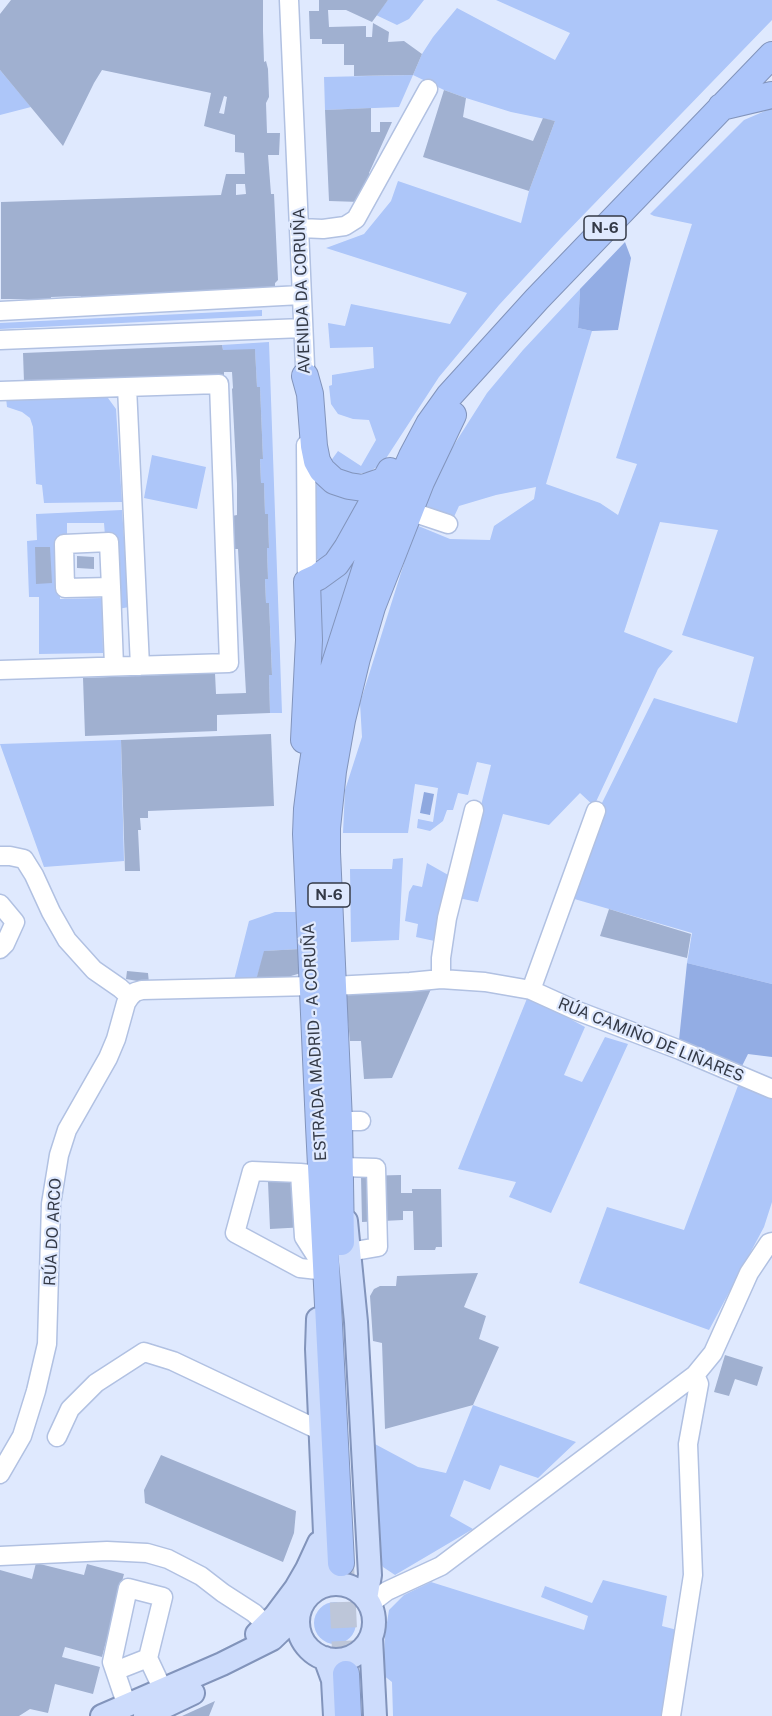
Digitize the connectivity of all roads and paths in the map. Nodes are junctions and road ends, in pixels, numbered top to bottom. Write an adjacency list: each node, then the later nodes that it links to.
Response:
1 (289, 0): 6 (street, AVENIDA DA CORUÑA)
2 (772, 55): 5 (highway, ESTRADA MADRID - A CORUÑA / N-6)
3 (428, 89): 6 (street)
4 (772, 94): 5 (highway)
5 (720, 107): 11 (highway, ESTRADA MADRID - A CORUÑA / N-6)
6 (300, 228): 7 (street, AVENIDA DA CORUÑA)
7 (301, 295): 8 (street); 9 (street, AVENIDA DA CORUÑA)
8 (0, 311)
9 (303, 328): 10 (street); 12 (street, AVENIDA DA CORUÑA)
10 (0, 340)
11 (492, 349): 15 (highway, ESTRADA MADRID - A CORUÑA / N-6); 17 (highway, ESTRADA MADRID - A CORUÑA / N-6)
12 (305, 376): 16 (highway); 19 (street, AVENIDA DA CORUÑA)
13 (128, 387): 14 (street); 22 (street); 22 (street)
14 (0, 391)
15 (429, 424): 16 (highway); 24 (highway, ESTRADA MADRID - A CORUÑA / N-6)
16 (384, 481): 19 (highway)
17 (409, 510): 18 (street); 31 (highway, ESTRADA MADRID - A CORUÑA / N-6)
18 (448, 524)
19 (308, 582): 24 (highway, N-6)
20 (111, 587): 21 (street)
21 (114, 666): 22 (street); 23 (street)
22 (140, 666)
23 (0, 670)
24 (307, 809): 31 (highway, ESTRADA MADRID - A CORUÑA / N-6)
25 (474, 810): 30 (street)
26 (596, 811): 32 (street)
27 (0, 856): 33 (street)
28 (0, 904): 29 (street)
29 (0, 949)
30 (441, 979): 31 (street, RÚA CAMIÑO DE LIÑARES); 32 (street, RÚA CAMIÑO DE LIÑARES)
31 (323, 986): 33 (street); 35 (highway, ESTRADA MADRID - A CORUÑA / N-6)
32 (531, 990): 34 (street, RÚA CAMIÑO DE LIÑARES)
33 (130, 997): 44 (street, RÚA DO ARCO)
34 (772, 1089)
35 (339, 1126): 36 (main road); 37 (main road); 47 (highway, ESTRADA MADRID - A CORUÑA / N-6)
36 (342, 1167): 39 (main road); 39 (street)
37 (309, 1174): 40 (main road); 40 (street)
38 (771, 1239): 41 (street)
39 (349, 1252): 49 (main road)
40 (318, 1265): 42 (main road)
41 (695, 1375): 49 (street); 64 (street)
42 (321, 1431): 43 (street); 45 (main road)
43 (57, 1437)
44 (0, 1474)
45 (325, 1528): 48 (main road); 51 (main road)
46 (0, 1556): 51 (street)
47 (347, 1563)
48 (317, 1589): 49 (main road); 50 (main road)
49 (368, 1602): 52 (main road)
50 (299, 1613): 53 (main road); 55 (main road)
51 (267, 1626): 55 (main road)
52 (371, 1638): 53 (main road); 63 (main road)
53 (316, 1653): 58 (main road); 60 (main road)
54 (148, 1658): 56 (street); 56 (street); 57 (street)
55 (222, 1664): 57 (main road)
56 (114, 1671): 58 (street)
57 (163, 1690): 58 (main road)
58 (136, 1711): 59 (main road)
59 (102, 1716)
60 (335, 1716)
61 (348, 1716): 62 (highway)
62 (362, 1716)
63 (375, 1716)
64 (671, 1716)

